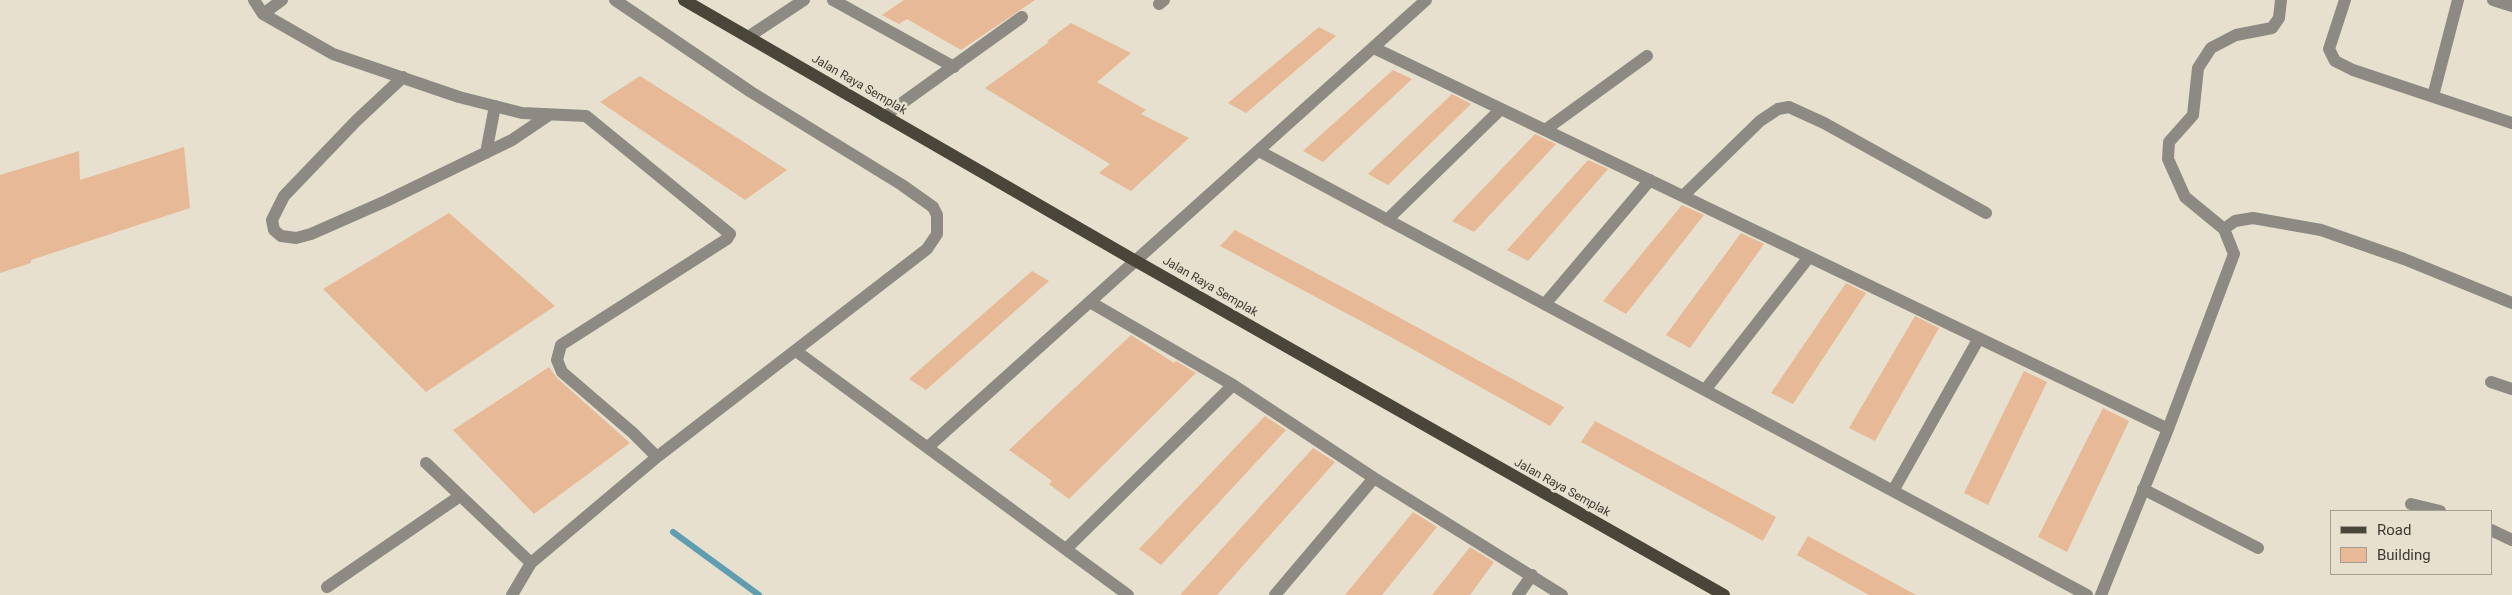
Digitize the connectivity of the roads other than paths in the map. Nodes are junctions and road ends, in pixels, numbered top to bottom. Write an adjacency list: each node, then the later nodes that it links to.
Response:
1 (254, 0): 13 (street)
2 (282, 0): 13 (street)
3 (615, 0): 40 (street)
4 (684, 0): 15 (main road, Jalan Raya Semplak)
5 (804, 0): 15 (street)
6 (833, 0): 18 (street)
7 (1424, 0): 16 (street)
8 (2281, 0): 33 (street)
9 (2345, 0): 20 (street)
10 (2458, 0): 20 (street)
11 (2494, 0): 12 (street)
12 (2512, 6)
13 (263, 14): 19 (street)
14 (1022, 17): 18 (street)
15 (748, 37): 24 (main road, Jalan Raya Semplak)
16 (1374, 48): 22 (street); 27 (street)
17 (1647, 56): 26 (street)
18 (954, 67): 24 (street)
19 (403, 78): 21 (street); 28 (street)
20 (2433, 96): 25 (street)
21 (494, 106): 23 (street); 28 (street)
22 (1501, 109): 26 (street); 32 (street)
23 (549, 115): 28 (street); 47 (street)
24 (884, 116): 35 (main road, Jalan Raya Semplak)
25 (2512, 123)
26 (1545, 130): 29 (street)
27 (1259, 151): 32 (street); 35 (street)
28 (486, 154)
29 (1650, 180): 30 (street); 38 (street)
30 (1683, 196): 31 (street); 34 (street)
31 (1986, 213)
32 (1387, 220): 38 (street)
33 (2224, 230): 37 (street); 45 (street)
34 (1809, 257): 39 (street); 44 (street)
35 (1134, 260): 36 (street); 67 (main road, Jalan Raya Semplak)
36 (1090, 302): 42 (street); 46 (street)
37 (2512, 303)
38 (1545, 304): 44 (street)
39 (1979, 338): 45 (street); 51 (street)
40 (796, 351): 46 (street); 47 (street)
41 (2491, 382): 43 (street)
42 (1233, 385): 49 (street); 58 (street)
43 (2512, 389)
44 (1705, 390): 51 (street)
45 (2168, 429): 50 (street)
46 (928, 447): 58 (street)
47 (657, 457): 59 (street)
48 (426, 463): 52 (street)
49 (1374, 478): 60 (street); 64 (street)
50 (2143, 489): 57 (street); 69 (street)
51 (1893, 491): 68 (street)
52 (460, 496): 59 (street); 61 (street)
53 (2412, 504): 54 (street)
54 (2436, 510)
55 (2492, 530): 56 (street)
56 (2512, 540)
57 (2258, 548)
58 (1066, 549): 63 (street)
59 (531, 564): 62 (street)
60 (1532, 576): 65 (street); 66 (street)
61 (327, 587)
62 (512, 595)
63 (1128, 595)
64 (1275, 595)
65 (1518, 595)
66 (1562, 595)
67 (1724, 595)
68 (2087, 595)
69 (2101, 595)

